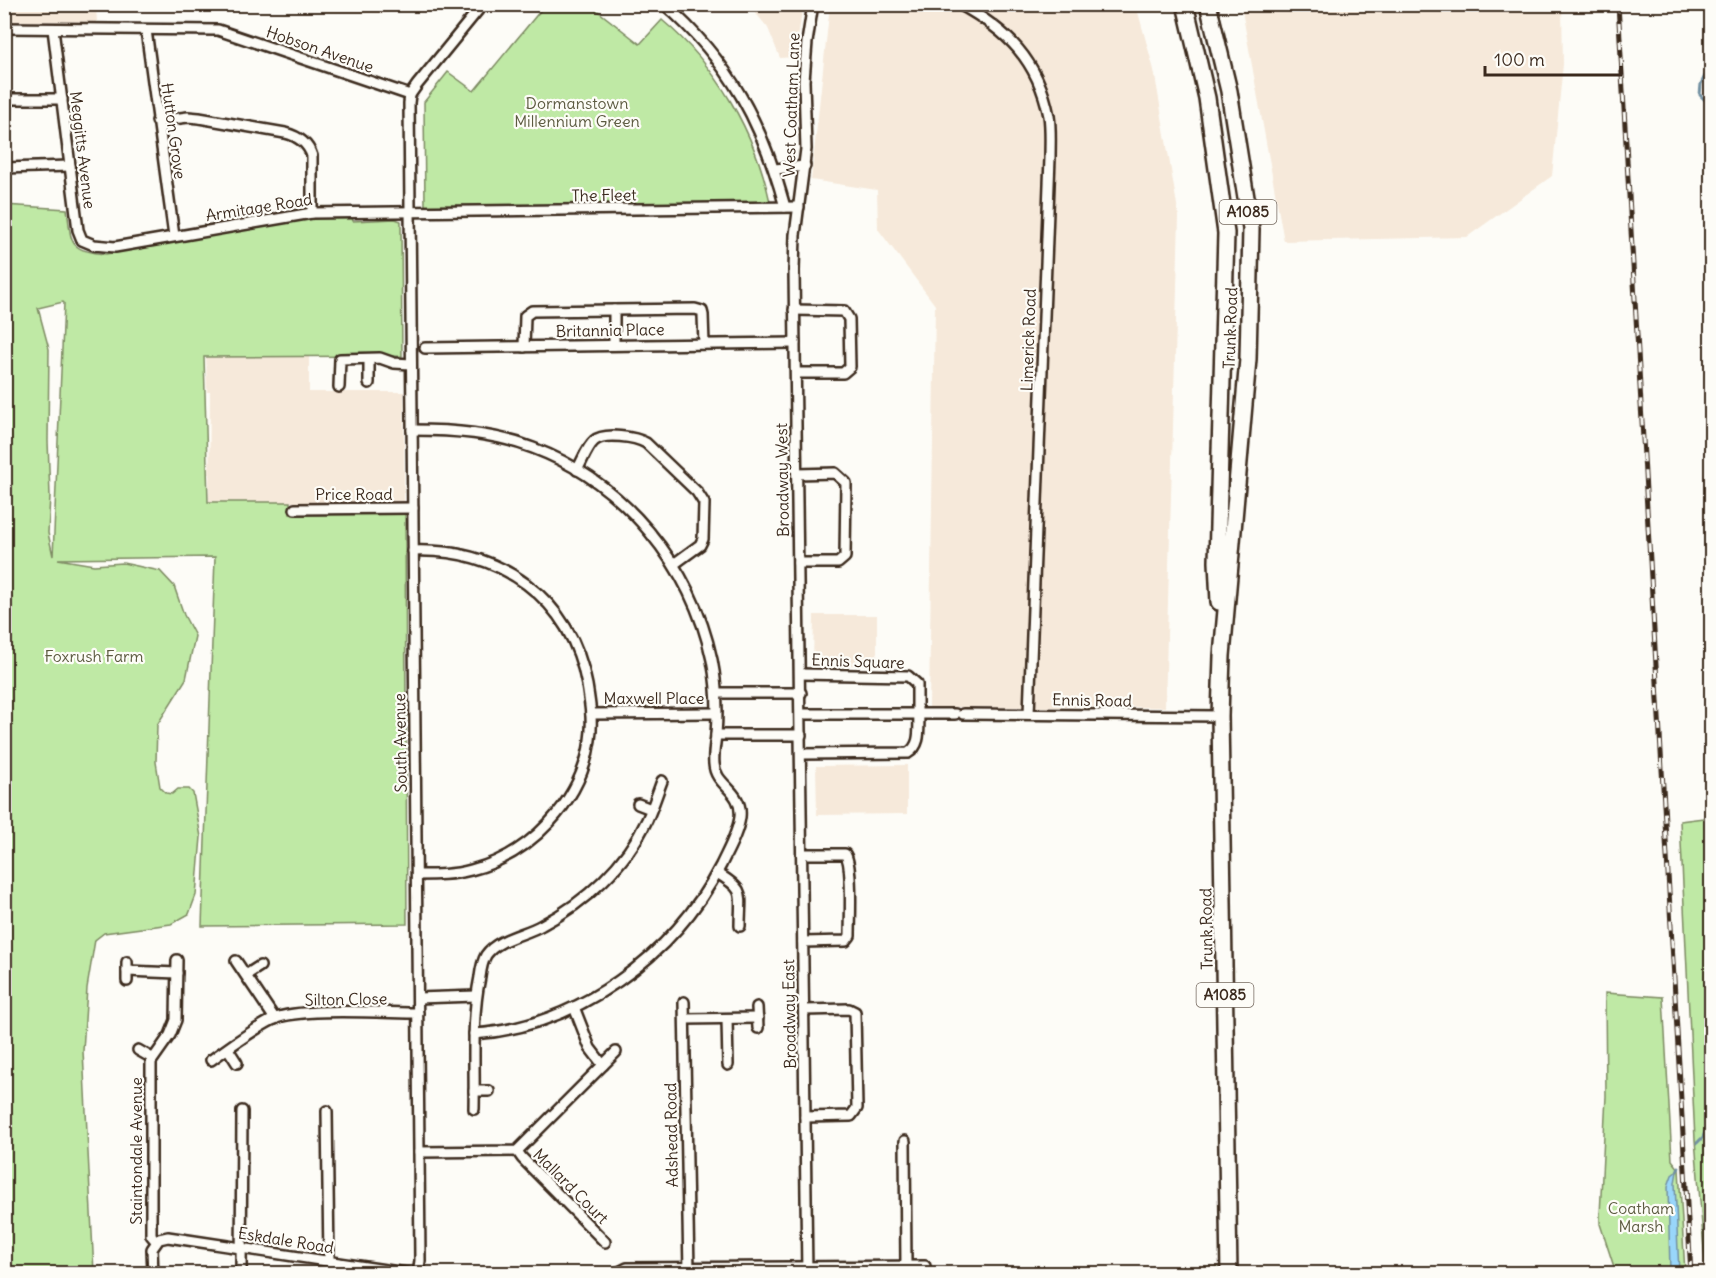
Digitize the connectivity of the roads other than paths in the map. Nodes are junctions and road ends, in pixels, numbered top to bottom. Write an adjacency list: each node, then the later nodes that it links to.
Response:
1 (483, 4): 10 (street)
2 (664, 4): 17 (street)
3 (813, 4): 15 (street, West Coatham Lane)
4 (959, 4): 52 (street, Limerick Road)
5 (1185, 4): 44 (main road, Trunk Road / A1085)
6 (1208, 4): 44 (main road, Trunk Road / A1085)
7 (4, 28): 8 (street, Hobson Avenue)
8 (53, 29): 9 (street, Hobson Avenue); 12 (street, Meggitts Avenue)
9 (146, 30): 10 (street, Hobson Avenue); 13 (street, Hutton Grove)
10 (410, 95): 20 (street, South Avenue)
11 (4, 99): 12 (street)
12 (62, 99): 14 (street, Meggitts Avenue)
13 (157, 121): 21 (street); 22 (street, Hutton Grove)
14 (70, 166): 16 (street); 23 (street, Meggitts Avenue)
15 (805, 166): 17 (street); 19 (street, West Coatham Lane)
16 (4, 168)
17 (775, 170): 18 (street)
18 (785, 207): 19 (street, The Fleet); 20 (street, The Fleet)
19 (799, 207): 25 (street, Broadway West)
20 (410, 212): 21 (street, Armitage Road); 32 (street, South Avenue)
21 (312, 213): 22 (street, Armitage Road)
22 (174, 236): 23 (street, Armitage Road)
23 (115, 247)
24 (614, 310): 27 (street); 28 (street); 29 (street)
25 (795, 310): 26 (street, Broadway West); 33 (street)
26 (795, 343): 27 (street, Britannia Place); 33 (street, Broadway West)
27 (704, 344): 28 (street, Britannia Place)
28 (615, 345): 29 (street, Britannia Place)
29 (524, 347): 30 (street, Britannia Place)
30 (425, 348)
31 (369, 358): 32 (street); 34 (street); 35 (street)
32 (411, 364): 36 (street, South Avenue)
33 (796, 374): 38 (street, Broadway West)
34 (369, 383)
35 (339, 387)
36 (412, 430): 37 (street); 39 (street, South Avenue)
37 (577, 470): 43 (street); 43 (street)
38 (797, 474): 42 (street, Broadway West); 42 (street)
39 (413, 508): 40 (street, Price Road); 41 (street, South Avenue)
40 (295, 509)
41 (413, 551): 49 (street); 62 (street, South Avenue)
42 (798, 563): 45 (street, Broadway West)
43 (674, 564): 46 (street)
44 (1222, 656): 53 (main road, Trunk Road / A1085)
45 (800, 675): 47 (street, Broadway West); 51 (street, Ennis Square)
46 (717, 693): 47 (street, Maxwell Place); 48 (street)
47 (801, 693): 50 (street, Broadway West)
48 (716, 713): 49 (street, Maxwell Place); 54 (street)
49 (591, 714): 62 (street)
50 (801, 714): 51 (street, Ennis Road); 55 (street, Broadway West)
51 (918, 714): 52 (street, Ennis Road); 56 (street, Ennis Square)
52 (1029, 714): 53 (street, Ennis Road)
53 (1221, 716): 112 (main road, Trunk Road / A1085)
54 (716, 735): 55 (street); 61 (street)
55 (801, 735): 56 (street, Broadway West)
56 (801, 754): 60 (street, Broadway East)
57 (662, 781): 59 (street)
58 (638, 804): 59 (street)
59 (651, 809): 71 (street)
60 (802, 854): 64 (street, Broadway East); 64 (street)
61 (717, 873): 63 (street); 74 (street)
62 (417, 875): 72 (street, South Avenue)
63 (740, 926)
64 (803, 942): 76 (street, Broadway East)
65 (177, 960): 69 (street, Staintondale Avenue)
66 (236, 960): 70 (street)
67 (260, 966): 70 (street)
68 (127, 971): 69 (street)
69 (177, 973): 85 (street, Staintondale Avenue)
70 (246, 975): 78 (street)
71 (476, 996): 72 (street); 81 (street)
72 (418, 998): 77 (street, South Avenue)
73 (684, 1002): 79 (street, Adshead Road)
74 (574, 1006): 81 (street); 88 (street)
75 (757, 1007): 80 (street)
76 (804, 1010): 95 (street, Broadway East); 95 (street)
77 (418, 1013): 78 (street, Silton Close); 98 (street, South Avenue)
78 (275, 1019): 82 (street, Silton Close)
79 (685, 1019): 80 (street); 106 (street, Adshead Road)
80 (727, 1019): 89 (street)
81 (474, 1034): 90 (street)
82 (228, 1049): 86 (street, Silton Close); 87 (street)
83 (138, 1050): 85 (street)
84 (616, 1052): 88 (street)
85 (152, 1058): 99 (street, Staintondale Avenue)
86 (211, 1060)
87 (237, 1063)
88 (603, 1065): 97 (street)
89 (728, 1065)
90 (474, 1091): 91 (street); 92 (street)
91 (489, 1091)
92 (474, 1109)
93 (242, 1111): 101 (street)
94 (327, 1111): 102 (street)
95 (805, 1117): 105 (street, Broadway East)
96 (905, 1140): 103 (street)
97 (517, 1150): 98 (street); 100 (street, Mallard Court)
98 (419, 1152): 110 (street, South Avenue)
99 (156, 1241): 101 (street, Eskdale Road); 107 (street, Staintondale Avenue)
100 (604, 1242)
101 (242, 1248): 102 (street, Eskdale Road); 108 (street)
102 (329, 1261): 109 (street, Eskdale Road)
103 (906, 1266): 104 (street); 105 (street)
104 (926, 1266)
105 (807, 1270): 106 (street)
106 (689, 1271): 111 (street)
107 (153, 1274)
108 (241, 1274)
109 (412, 1274)
110 (418, 1274)
111 (615, 1274)
112 (1229, 1274)

